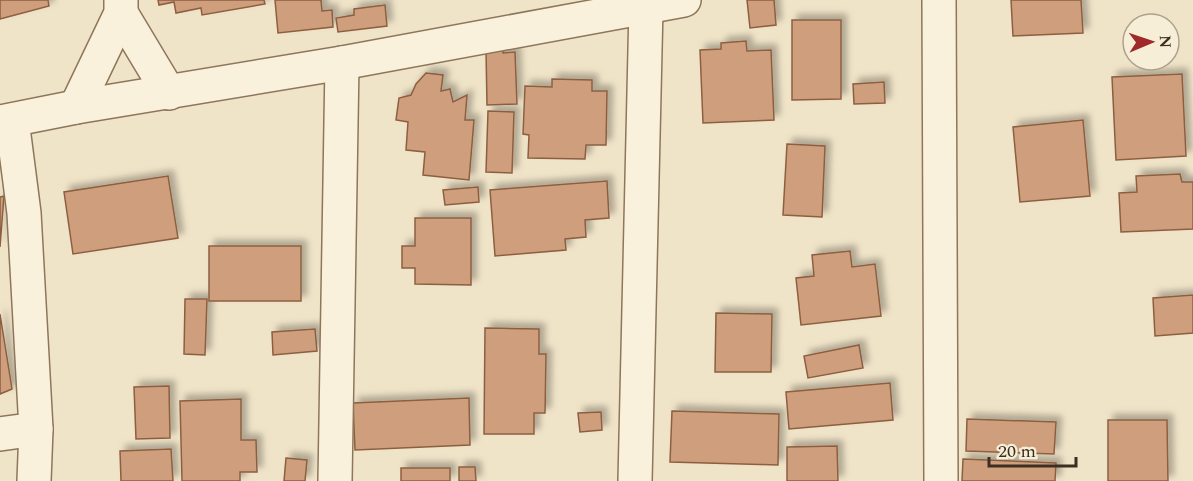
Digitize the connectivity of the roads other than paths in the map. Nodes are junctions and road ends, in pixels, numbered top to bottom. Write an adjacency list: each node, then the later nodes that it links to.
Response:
1 (684, 0): 4 (street)
2 (939, 0): 14 (street)
3 (121, 7): 6 (street); 7 (street)
4 (646, 7): 5 (street); 13 (street)
5 (342, 63): 6 (street); 12 (street)
6 (169, 93): 7 (street)
7 (76, 107): 8 (street)
8 (6, 121): 9 (street)
9 (36, 429): 10 (street); 11 (street)
10 (0, 434)
11 (34, 481)
12 (335, 481)
13 (635, 481)
14 (941, 481)

